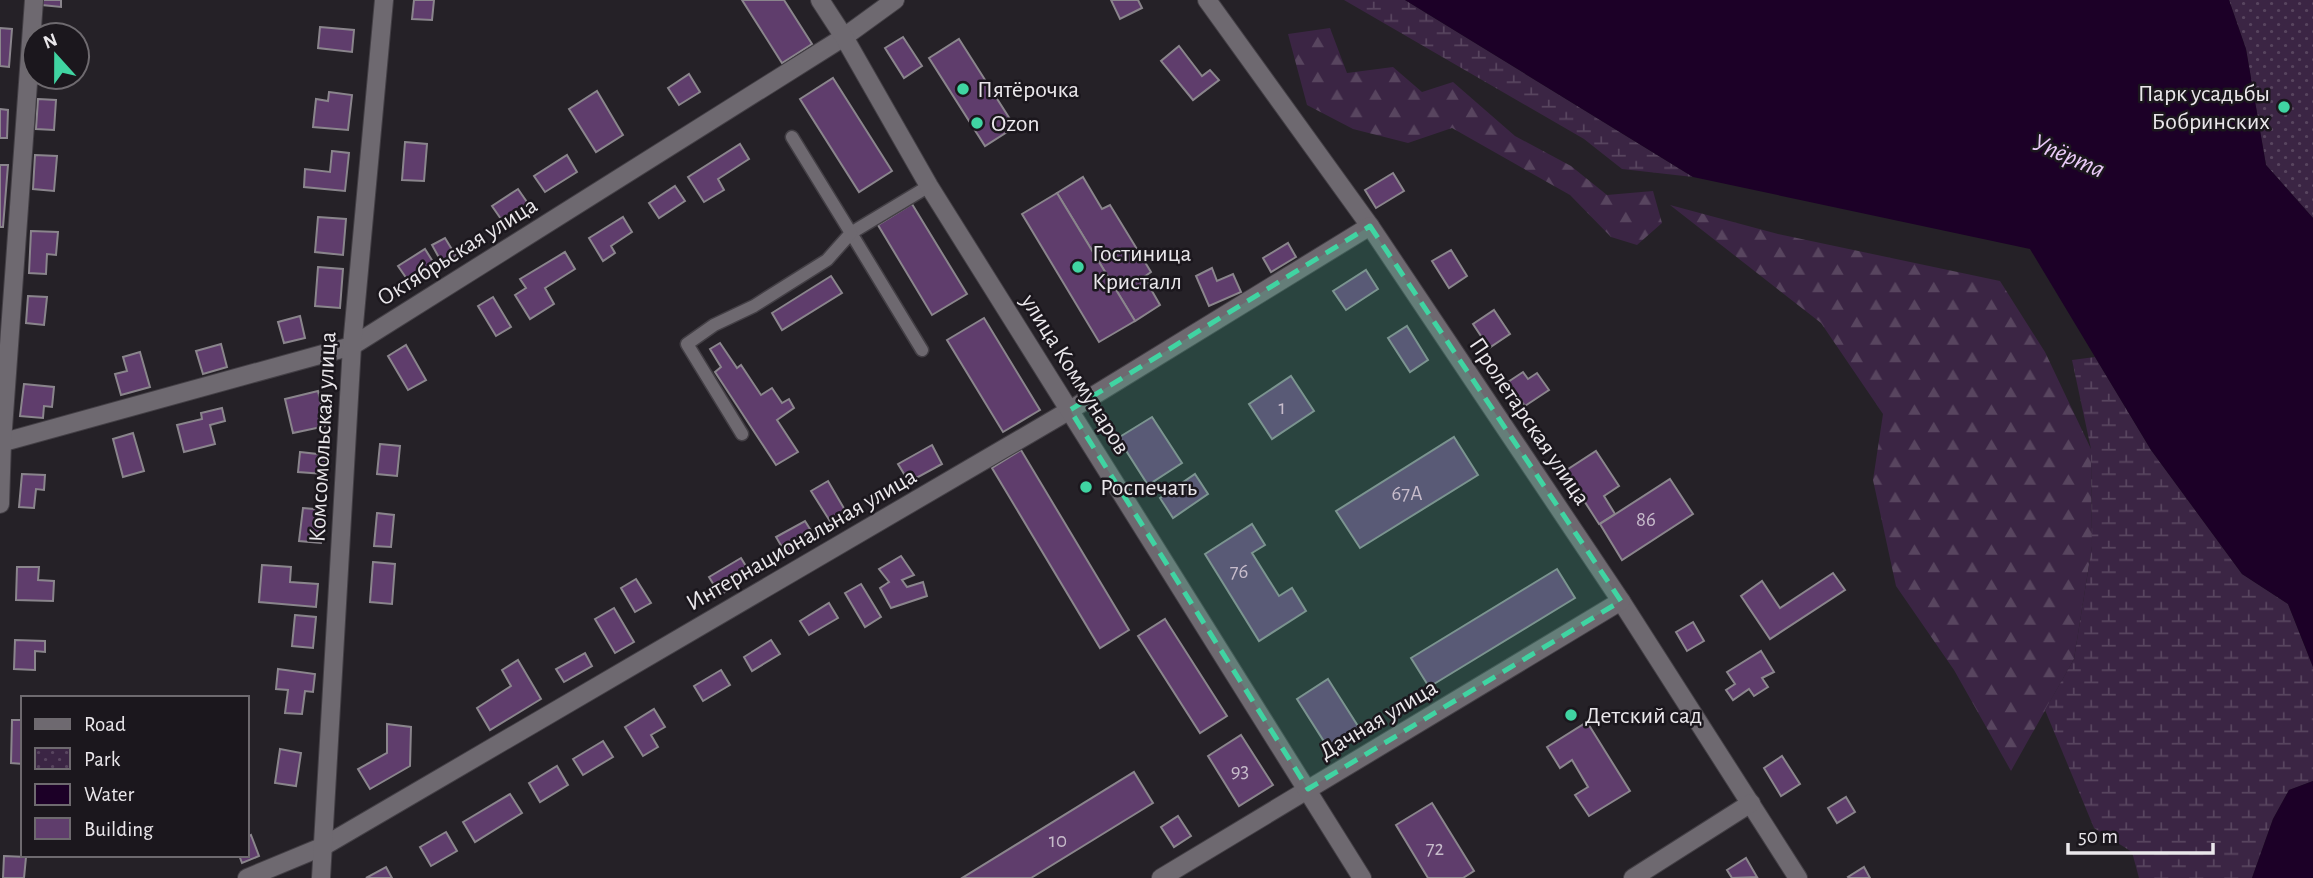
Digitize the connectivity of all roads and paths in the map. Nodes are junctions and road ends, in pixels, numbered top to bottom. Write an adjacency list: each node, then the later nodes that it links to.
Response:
1 (34, 0): 15 (street)
2 (384, 0): 11 (street, Комсомольская улица)
3 (820, 0): 6 (street, улица Коммунаров)
4 (895, 0): 6 (street, Октябрьская улица)
5 (1207, 0): 9 (street, Пролетарская улица)
6 (844, 37): 8 (street, улица Коммунаров); 11 (street, Октябрьская улица)
7 (792, 137): 10 (lane)
8 (929, 186): 10 (lane); 13 (street, улица Коммунаров)
9 (1370, 226): 13 (street, Интернациональная улица); 17 (street, Пролетарская улица)
10 (851, 233): 12 (lane); 14 (lane)
11 (352, 346): 15 (street, Октябрьская улица); 20 (street, Комсомольская улица)
12 (922, 350)
13 (1070, 410): 18 (street, улица Коммунаров); 20 (street, Интернациональная улица)
14 (742, 434)
15 (1, 442): 16 (street)
16 (0, 504)
17 (1621, 601): 18 (street, Дачная улица); 19 (street, Пролетарская улица)
18 (1308, 789): 23 (street, Дачная улица); 24 (street, улица Коммунаров)
19 (1751, 803): 25 (street); 26 (street, Пролетарская улица)
20 (324, 846): 21 (street, Интернациональная улица); 22 (street, Комсомольская улица)
21 (247, 878)
22 (321, 878)
23 (1161, 878)
24 (1362, 878)
25 (1633, 878)
26 (1798, 878)

